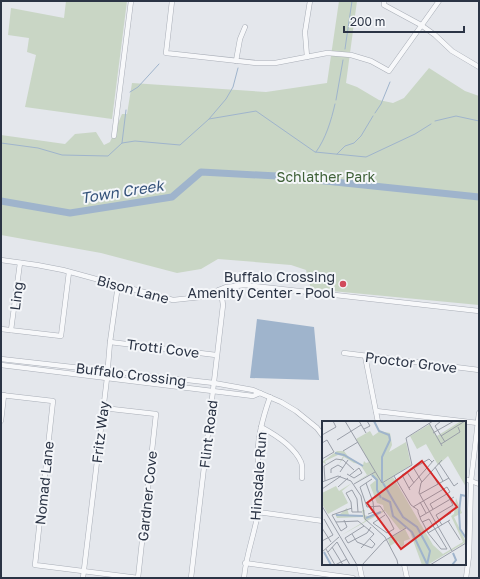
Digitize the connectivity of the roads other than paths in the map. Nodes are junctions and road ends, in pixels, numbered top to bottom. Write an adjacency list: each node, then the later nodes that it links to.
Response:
1 (131, 1): 11 (street)
2 (172, 1): 9 (street)
3 (310, 1): 8 (street)
4 (384, 1): 6 (street)
5 (438, 1): 6 (street)
6 (421, 25): 8 (street); 10 (street)
7 (245, 27): 9 (street)
8 (307, 57): 9 (street)
9 (236, 61)
10 (479, 67)
11 (114, 136)
12 (1, 260): 13 (street, Bison Lane)
13 (20, 263): 14 (street, Bison Lane); 19 (street, Ling)
14 (68, 272): 15 (street, Bison Lane); 19 (street)
15 (118, 285): 16 (street, Bison Lane); 20 (street, Fritz Way)
16 (219, 290): 17 (street, Bison Lane); 22 (street, Flint Road)
17 (479, 311)
18 (1, 329): 19 (street)
19 (11, 330)
20 (110, 342): 22 (street, Trotti Cove); 27 (street, Fritz Way)
21 (344, 353): 23 (street, Proctor Grove)
22 (216, 355): 29 (street, Flint Road)
23 (366, 356): 26 (street, Proctor Grove); 35 (street)
24 (1, 359): 27 (street, Buffalo Crossing)
25 (1, 365): 28 (street, Buffalo Crossing)
26 (479, 370)
27 (108, 371): 28 (street, Fritz Way); 29 (street, Buffalo Crossing)
28 (107, 378): 30 (street, Buffalo Crossing); 34 (street, Fritz Way)
29 (214, 383): 30 (street, Flint Road); 31 (street, Buffalo Crossing)
30 (213, 390): 31 (street, Buffalo Crossing); 57 (street, Flint Road)
31 (260, 393): 33 (street, Buffalo Crossing)
32 (2, 395): 37 (street); 54 (street, Nomad Lane)
33 (270, 397): 42 (street, Hinsdale Run); 43 (street, Buffalo Crossing)
34 (103, 408): 54 (street, Fritz Way); 56 (street, Gardner Cove)
35 (376, 411): 38 (street); 39 (street)
36 (479, 412): 41 (street)
37 (1, 421)
38 (378, 421)
39 (461, 421)
40 (466, 422): 41 (street)
41 (478, 423): 46 (street)
42 (261, 427): 44 (street); 48 (street, Hinsdale Run)
43 (322, 435)
44 (302, 478)
45 (466, 479): 46 (street)
46 (471, 481): 47 (street); 50 (street)
47 (479, 484)
48 (258, 512): 49 (street); 51 (street, Hinsdale Run)
49 (322, 521)
50 (467, 530): 62 (street)
51 (245, 563): 58 (street, Hinsdale Run); 59 (street)
52 (359, 565): 60 (street)
53 (404, 565): 61 (street)
54 (84, 571): 55 (street, Fritz Way); 56 (street)
55 (83, 578)
56 (138, 578)
57 (191, 578)
58 (244, 578)
59 (353, 578)
60 (362, 578)
61 (407, 578)
62 (466, 578)

